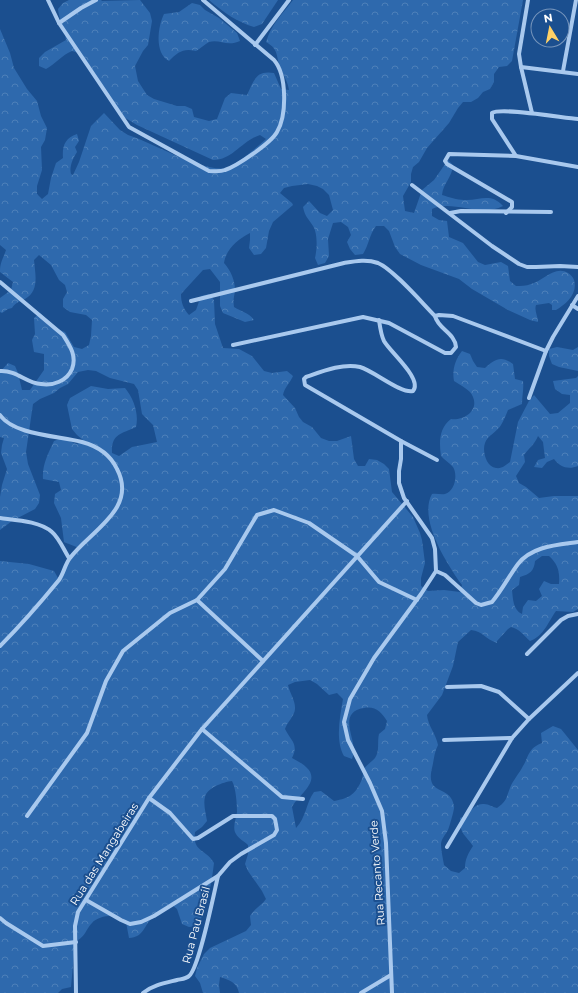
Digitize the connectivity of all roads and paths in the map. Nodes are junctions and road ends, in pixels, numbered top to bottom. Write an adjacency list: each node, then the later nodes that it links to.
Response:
1 (48, 0): 7 (street)
2 (96, 0): 7 (street)
3 (203, 0): 8 (street)
4 (289, 0): 8 (street)
5 (528, 0): 9 (street)
6 (576, 0): 10 (street)
7 (59, 23): 8 (street)
8 (255, 44)
9 (521, 67): 10 (street); 12 (street)
10 (563, 71): 11 (street)
11 (578, 74)
12 (532, 113): 13 (street); 14 (street)
13 (578, 119)
14 (516, 156): 15 (street); 19 (street)
15 (578, 167)
16 (412, 185): 18 (street)
17 (551, 212): 19 (street)
18 (449, 213): 19 (street); 20 (street)
19 (506, 213)
20 (578, 267)
21 (0, 282): 30 (street)
22 (578, 296): 24 (street)
23 (191, 301): 26 (street)
24 (572, 305): 25 (street); 29 (street)
25 (578, 309)
26 (435, 316): 27 (street); 29 (street)
27 (378, 320): 28 (street); 33 (street)
28 (233, 345)
29 (546, 351): 31 (street)
30 (0, 371)
31 (529, 398)
32 (0, 415): 39 (street)
33 (400, 441): 34 (street); 35 (street)
34 (437, 460)
35 (407, 501): 38 (street, Rua das Mangabeiras); 40 (street)
36 (0, 518): 39 (street)
37 (578, 542): 40 (street)
38 (357, 556): 41 (street); 42 (street); 46 (street, Rua das Mangabeiras)
39 (69, 558): 44 (street)
40 (436, 571): 42 (street, Rua Recanto Verde)
41 (198, 600): 46 (street); 55 (street)
42 (417, 600): 61 (street, Rua Recanto Verde)
43 (578, 614): 45 (street)
44 (0, 646)
45 (526, 654)
46 (263, 661): 50 (street, Rua das Mangabeiras)
47 (578, 673): 49 (street)
48 (447, 687): 49 (street)
49 (528, 719): 51 (street)
50 (202, 729): 53 (street, Rua das Mangabeiras); 54 (street)
51 (512, 738): 52 (street); 56 (street)
52 (444, 740)
53 (149, 798): 57 (street); 58 (street, Rua das Mangabeiras)
54 (303, 799)
55 (27, 816)
56 (447, 847)
57 (218, 876): 58 (street); 63 (street, Rua Pau Brasil)
58 (86, 900): 60 (street, Rua das Mangabeiras)
59 (0, 918): 60 (street)
60 (76, 942): 62 (street, Rua das Mangabeiras)
61 (391, 974): 64 (street); 65 (street, Rua Recanto Verde)
62 (76, 993)
63 (143, 993)
64 (361, 993)
65 (392, 993)

